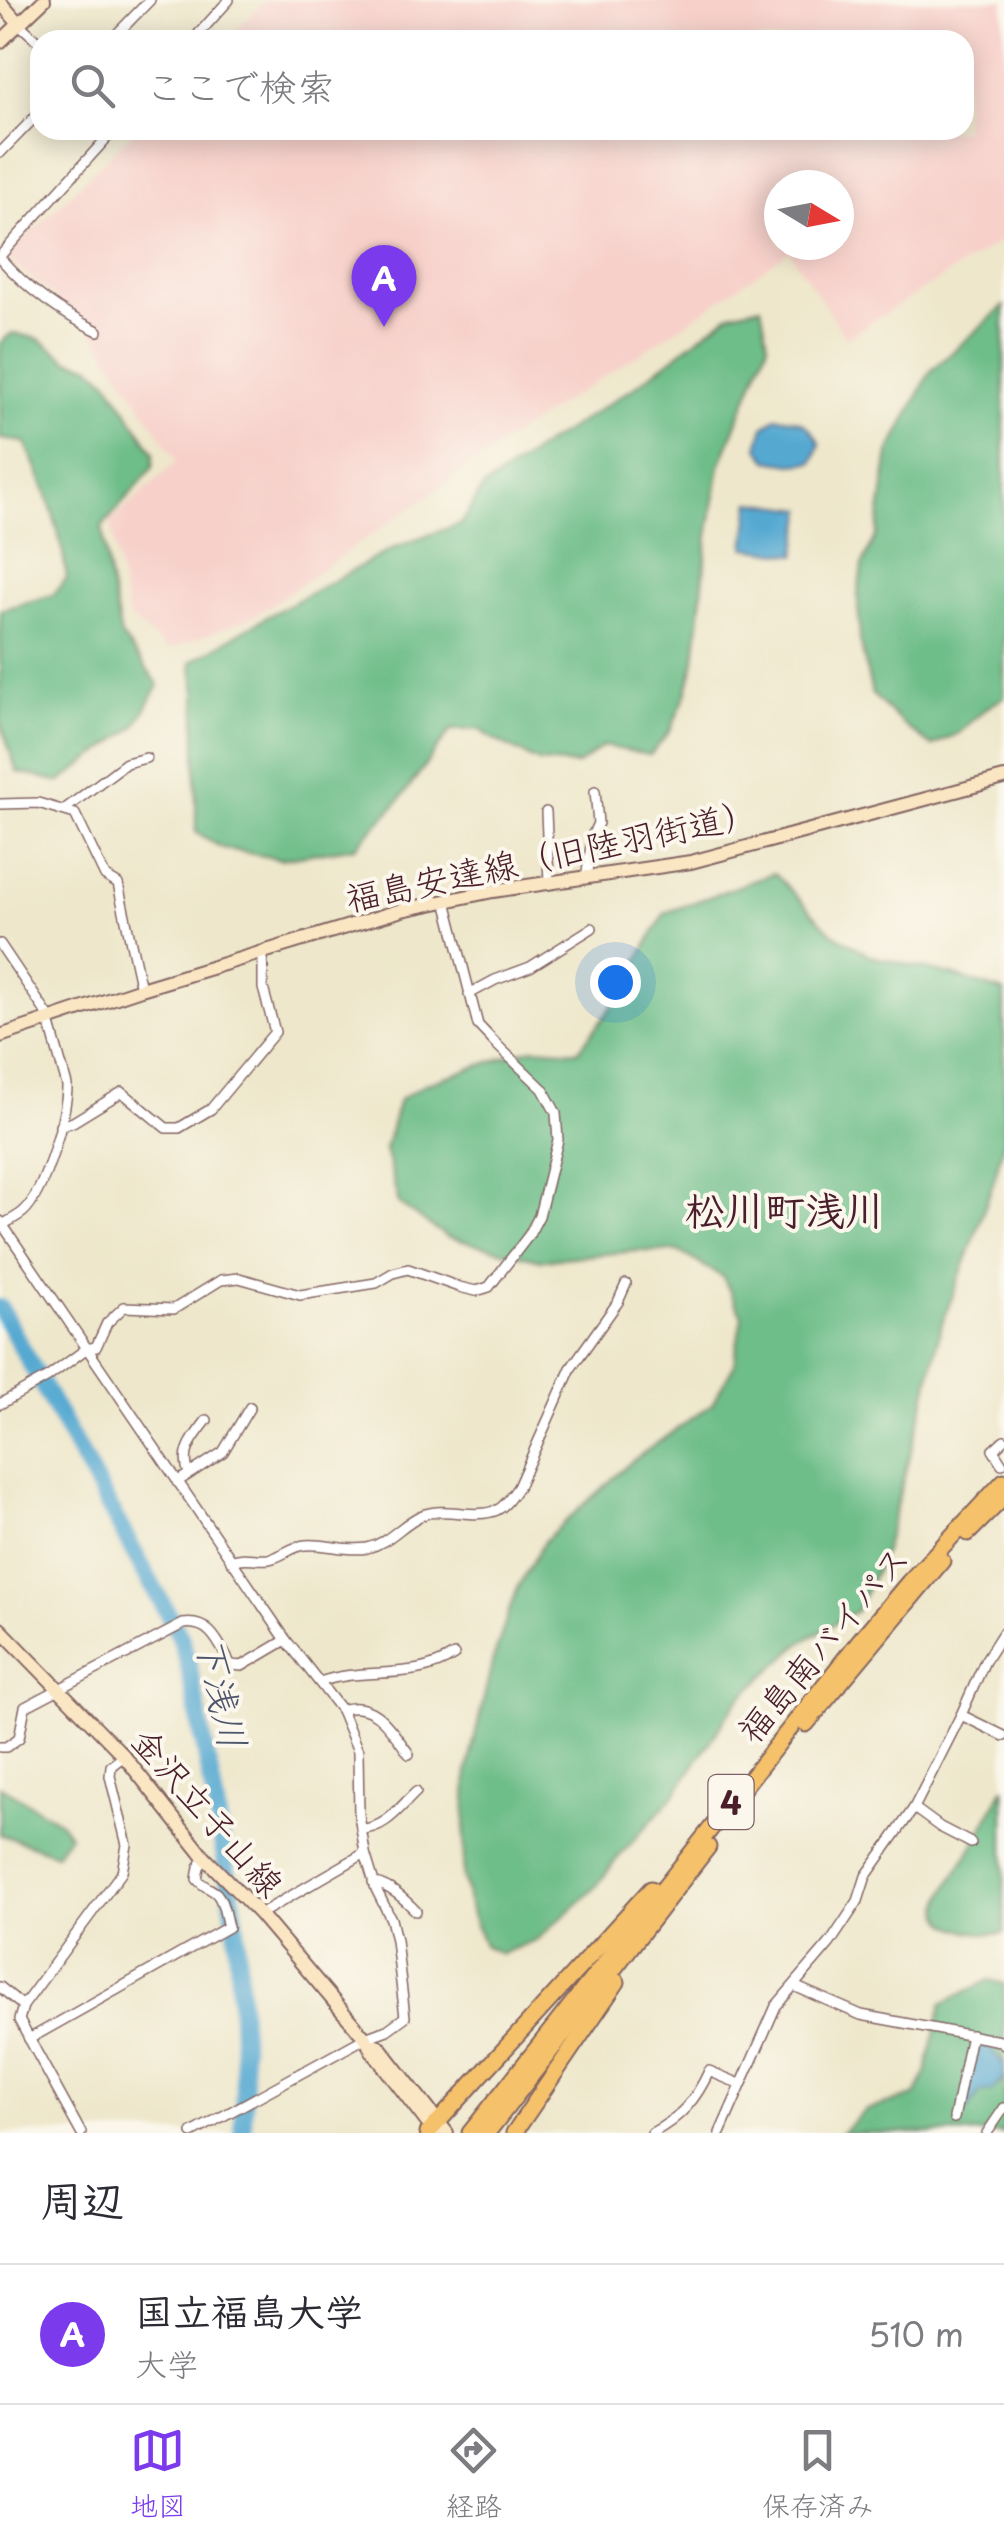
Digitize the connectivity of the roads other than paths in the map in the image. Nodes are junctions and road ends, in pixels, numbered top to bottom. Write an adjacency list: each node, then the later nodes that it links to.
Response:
1 (44, 0): 5 (main road)
2 (150, 0): 6 (street)
3 (229, 0): 7 (street)
4 (0, 2): 5 (main road)
5 (19, 24): 8 (street); 9 (main road)
6 (121, 30)
7 (202, 30)
8 (30, 34)
9 (0, 42)
10 (30, 122): 12 (street)
11 (105, 140): 13 (street)
12 (0, 153)
13 (0, 257): 14 (street)
14 (98, 331)
15 (146, 758): 19 (street)
16 (1004, 778): 21 (main road, 福島安達線（旧陸羽街道）)
17 (595, 790): 21 (street)
18 (0, 804): 19 (street)
19 (65, 809): 27 (street)
20 (546, 812): 22 (street)
21 (586, 878): 22 (main road, 福島安達線（旧陸羽街道）)
22 (549, 882): 23 (main road, 福島安達線（旧陸羽街道）)
23 (446, 901): 26 (main road, 福島安達線（旧陸羽街道）); 28 (street)
24 (592, 928): 28 (street)
25 (0, 944): 29 (street)
26 (263, 951): 27 (main road, 福島安達線（旧陸羽街道）); 31 (street)
27 (141, 989): 29 (main road, 福島安達線（旧陸羽街道）)
28 (469, 994): 34 (street)
29 (48, 1021): 30 (main road, 福島安達線（旧陸羽街道）); 31 (street)
30 (0, 1036)
31 (60, 1126): 32 (street)
32 (1, 1223): 34 (street)
33 (626, 1284): 44 (street)
34 (86, 1349): 35 (street); 41 (street)
35 (0, 1404)
36 (250, 1407): 40 (street)
37 (207, 1420): 40 (street)
38 (1004, 1440): 39 (street)
39 (1002, 1464)
40 (188, 1473): 41 (street)
41 (177, 1482): 44 (street)
42 (1004, 1482): 58 (highway, 福島南バイパス / 4)
43 (1004, 1497): 61 (highway, 福島南バイパス / 4)
44 (231, 1561): 47 (street)
45 (0, 1629): 50 (main road, 金沢立子山線)
46 (1003, 1635): 52 (street)
47 (286, 1640): 49 (street); 50 (street)
48 (454, 1655): 49 (street)
49 (320, 1682): 51 (street)
50 (61, 1690): 54 (street); 56 (main road, 金沢立子山線)
51 (341, 1710): 55 (street); 60 (street)
52 (962, 1715): 53 (street); 59 (street)
53 (1004, 1736)
54 (0, 1747)
55 (409, 1754)
56 (124, 1756): 64 (main road, 金沢立子山線); 70 (street)
57 (416, 1792): 60 (street)
58 (733, 1799): 78 (highway); 81 (highway, 福島南バイパス / 4)
59 (914, 1808): 62 (street); 68 (street)
60 (361, 1829): 63 (street)
61 (721, 1830): 82 (highway, 福島南バイパス / 4); 83 (highway)
62 (971, 1843)
63 (365, 1853): 65 (street); 67 (street)
64 (209, 1861): 67 (main road, 金沢立子山線); 73 (street)
65 (373, 1882): 66 (street); 72 (street)
66 (416, 1912)
67 (260, 1914): 72 (main road, 金沢立子山線)
68 (794, 1986): 71 (street); 75 (street)
69 (0, 1987): 70 (street)
70 (23, 2006): 73 (street)
71 (971, 2035): 74 (street); 77 (street)
72 (365, 2038): 78 (main road, 金沢立子山線); 80 (street)
73 (29, 2039): 79 (street)
74 (1004, 2044)
75 (740, 2084): 84 (street); 85 (street)
76 (1004, 2108): 86 (street)
77 (954, 2118)
78 (436, 2130)
79 (81, 2133)
80 (192, 2133)
81 (470, 2133)
82 (487, 2133)
83 (514, 2133)
84 (652, 2133)
85 (720, 2133)
86 (987, 2133)

